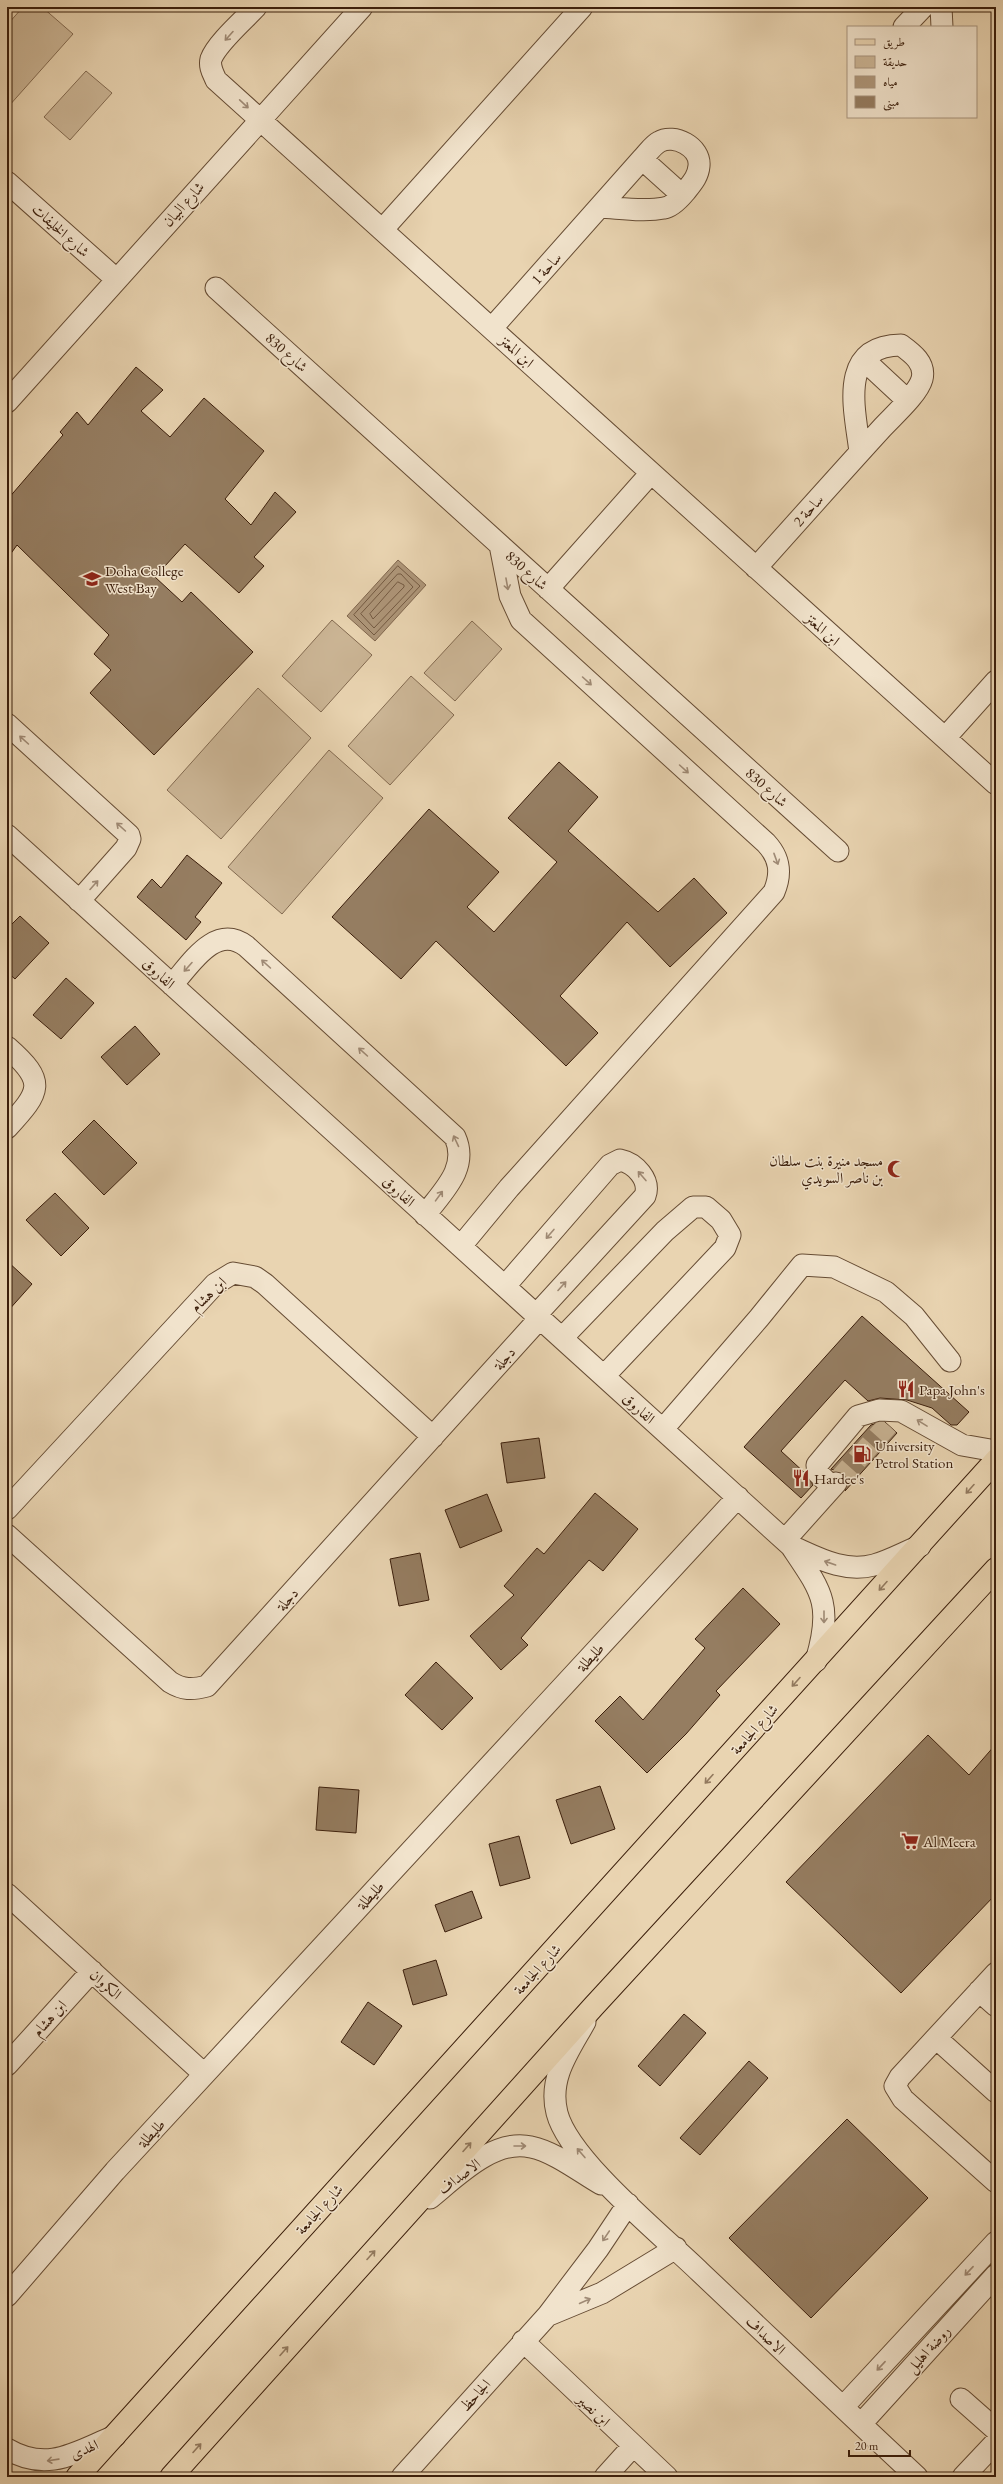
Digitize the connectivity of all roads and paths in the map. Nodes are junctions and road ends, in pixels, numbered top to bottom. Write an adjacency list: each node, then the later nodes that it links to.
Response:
1 (256, 7): 8 (street, ابن المعتز, one-way to 8)
2 (362, 7): 8 (street, شارع البيان)
3 (582, 7): 13 (street)
4 (923, 7): 6 (street)
5 (941, 7): 7 (street)
6 (905, 26)
7 (942, 26)
8 (260, 119): 13 (street, ابن المعتز); 14 (street, شارع البيان)
9 (642, 159): 11 (street); 11 (street, ساحة 1); 12 (street, ساحة 1)
10 (7, 182): 14 (street, شارع الخليفات)
11 (682, 195): 12 (street, ساحة 1)
12 (600, 207): 16 (street, ساحة 1)
13 (384, 229): 16 (street, ابن المعتز)
14 (116, 279): 19 (street, شارع البيان)
15 (216, 288): 22 (street, شارع 830)
16 (492, 328): 21 (street, ابن المعتز)
17 (864, 360): 18 (street); 18 (street, ساحة 2); 20 (street, ساحة 2)
18 (907, 400): 20 (street, ساحة 2)
19 (7, 402)
20 (860, 452): 23 (street, ساحة 2)
21 (651, 473): 23 (street, ابن المعتز); 24 (street)
22 (500, 545): 24 (street, شارع 830); 36 (street, one-way to 36)
23 (756, 568): 27 (street, ابن المعتز)
24 (548, 589): 30 (street, شارع 830)
25 (996, 681): 27 (street)
26 (7, 724): 31 (street, one-way to 26)
27 (945, 738): 28 (street, ابن المعتز)
28 (996, 784)
29 (7, 835): 31 (street, الفاروق)
30 (838, 851)
31 (79, 901): 32 (street, الفاروق)
32 (172, 985): 35 (street, الفاروق); 35 (street, one-way to 32)
33 (7, 1047): 34 (street)
34 (7, 1128)
35 (426, 1214): 36 (street, الفاروق)
36 (461, 1246): 37 (street, الفاروق)
37 (505, 1286): 38 (street, الفاروق); 38 (street, دجلة, one-way to 37)
38 (538, 1316): 39 (street, الفاروق); 43 (street, دجلة)
39 (562, 1338): 41 (street, الفاروق); 41 (street)
40 (950, 1361): 42 (street)
41 (604, 1376): 42 (street, الفاروق)
42 (663, 1429): 46 (street, الفاروق)
43 (433, 1437): 47 (street, ابن هشام); 48 (street, دجلة)
44 (996, 1452): 49 (street, one-way to 49)
45 (996, 1460): 50 (main road, شارع الجامعة, one-way to 50)
46 (738, 1497): 49 (street, الفاروق); 61 (street, طليطلة)
47 (7, 1509)
48 (7, 1535)
49 (788, 1543): 50 (street, الفاروق, one-way to 49); 52 (street, الفاروق, one-way to 52)
50 (920, 1546): 52 (main road, شارع الجامعة, one-way to 52)
51 (996, 1569): 58 (main road)
52 (816, 1661): 78 (main road, شارع الجامعة, one-way to 78)
53 (7, 1894): 54 (street, الكروان)
54 (92, 1971): 60 (street, ابن هشام); 61 (street, الكروان)
55 (996, 1973): 56 (street)
56 (979, 1991): 57 (street); 59 (street)
57 (996, 2006)
58 (593, 2007): 64 (street, الاصداف, one-way to 58); 65 (main road, one-way to 58)
59 (936, 2038): 62 (street); 63 (street)
60 (7, 2065)
61 (204, 2074): 69 (street, طليطلة)
62 (996, 2092)
63 (996, 2182)
64 (622, 2198): 65 (street, الاصداف, one-way to 64); 67 (street, الاصداف); 71 (street, الجاحظ, one-way to 71)
65 (396, 2227): 84 (main road, one-way to 65)
66 (996, 2242): 70 (street, one-way to 70)
67 (676, 2248): 71 (street, الجاحظ, one-way to 67); 75 (street, الاصداف)
68 (996, 2275): 72 (street, روضة اهليل)
69 (7, 2296)
70 (942, 2301): 72 (street); 75 (street, one-way to 75)
71 (548, 2315): 73 (street, الجاحظ)
72 (957, 2317): 76 (street, روضة اهليل)
73 (523, 2341): 80 (street, ابن نصير); 85 (street, الجاحظ)
74 (961, 2399): 77 (street)
75 (843, 2407): 76 (street, الاصداف)
76 (861, 2424): 88 (street, الاصداف)
77 (996, 2430)
78 (115, 2436): 81 (street, الهدى, one-way to 81); 83 (main road, شارع الجامعة)
79 (996, 2442): 89 (street)
80 (633, 2446): 86 (street); 87 (street, ابن نصير)
81 (7, 2449)
82 (996, 2463): 90 (street)
83 (77, 2477)
84 (171, 2477)
85 (402, 2477)
86 (605, 2477)
87 (667, 2477)
88 (917, 2477)
89 (963, 2477)
90 (984, 2477)

